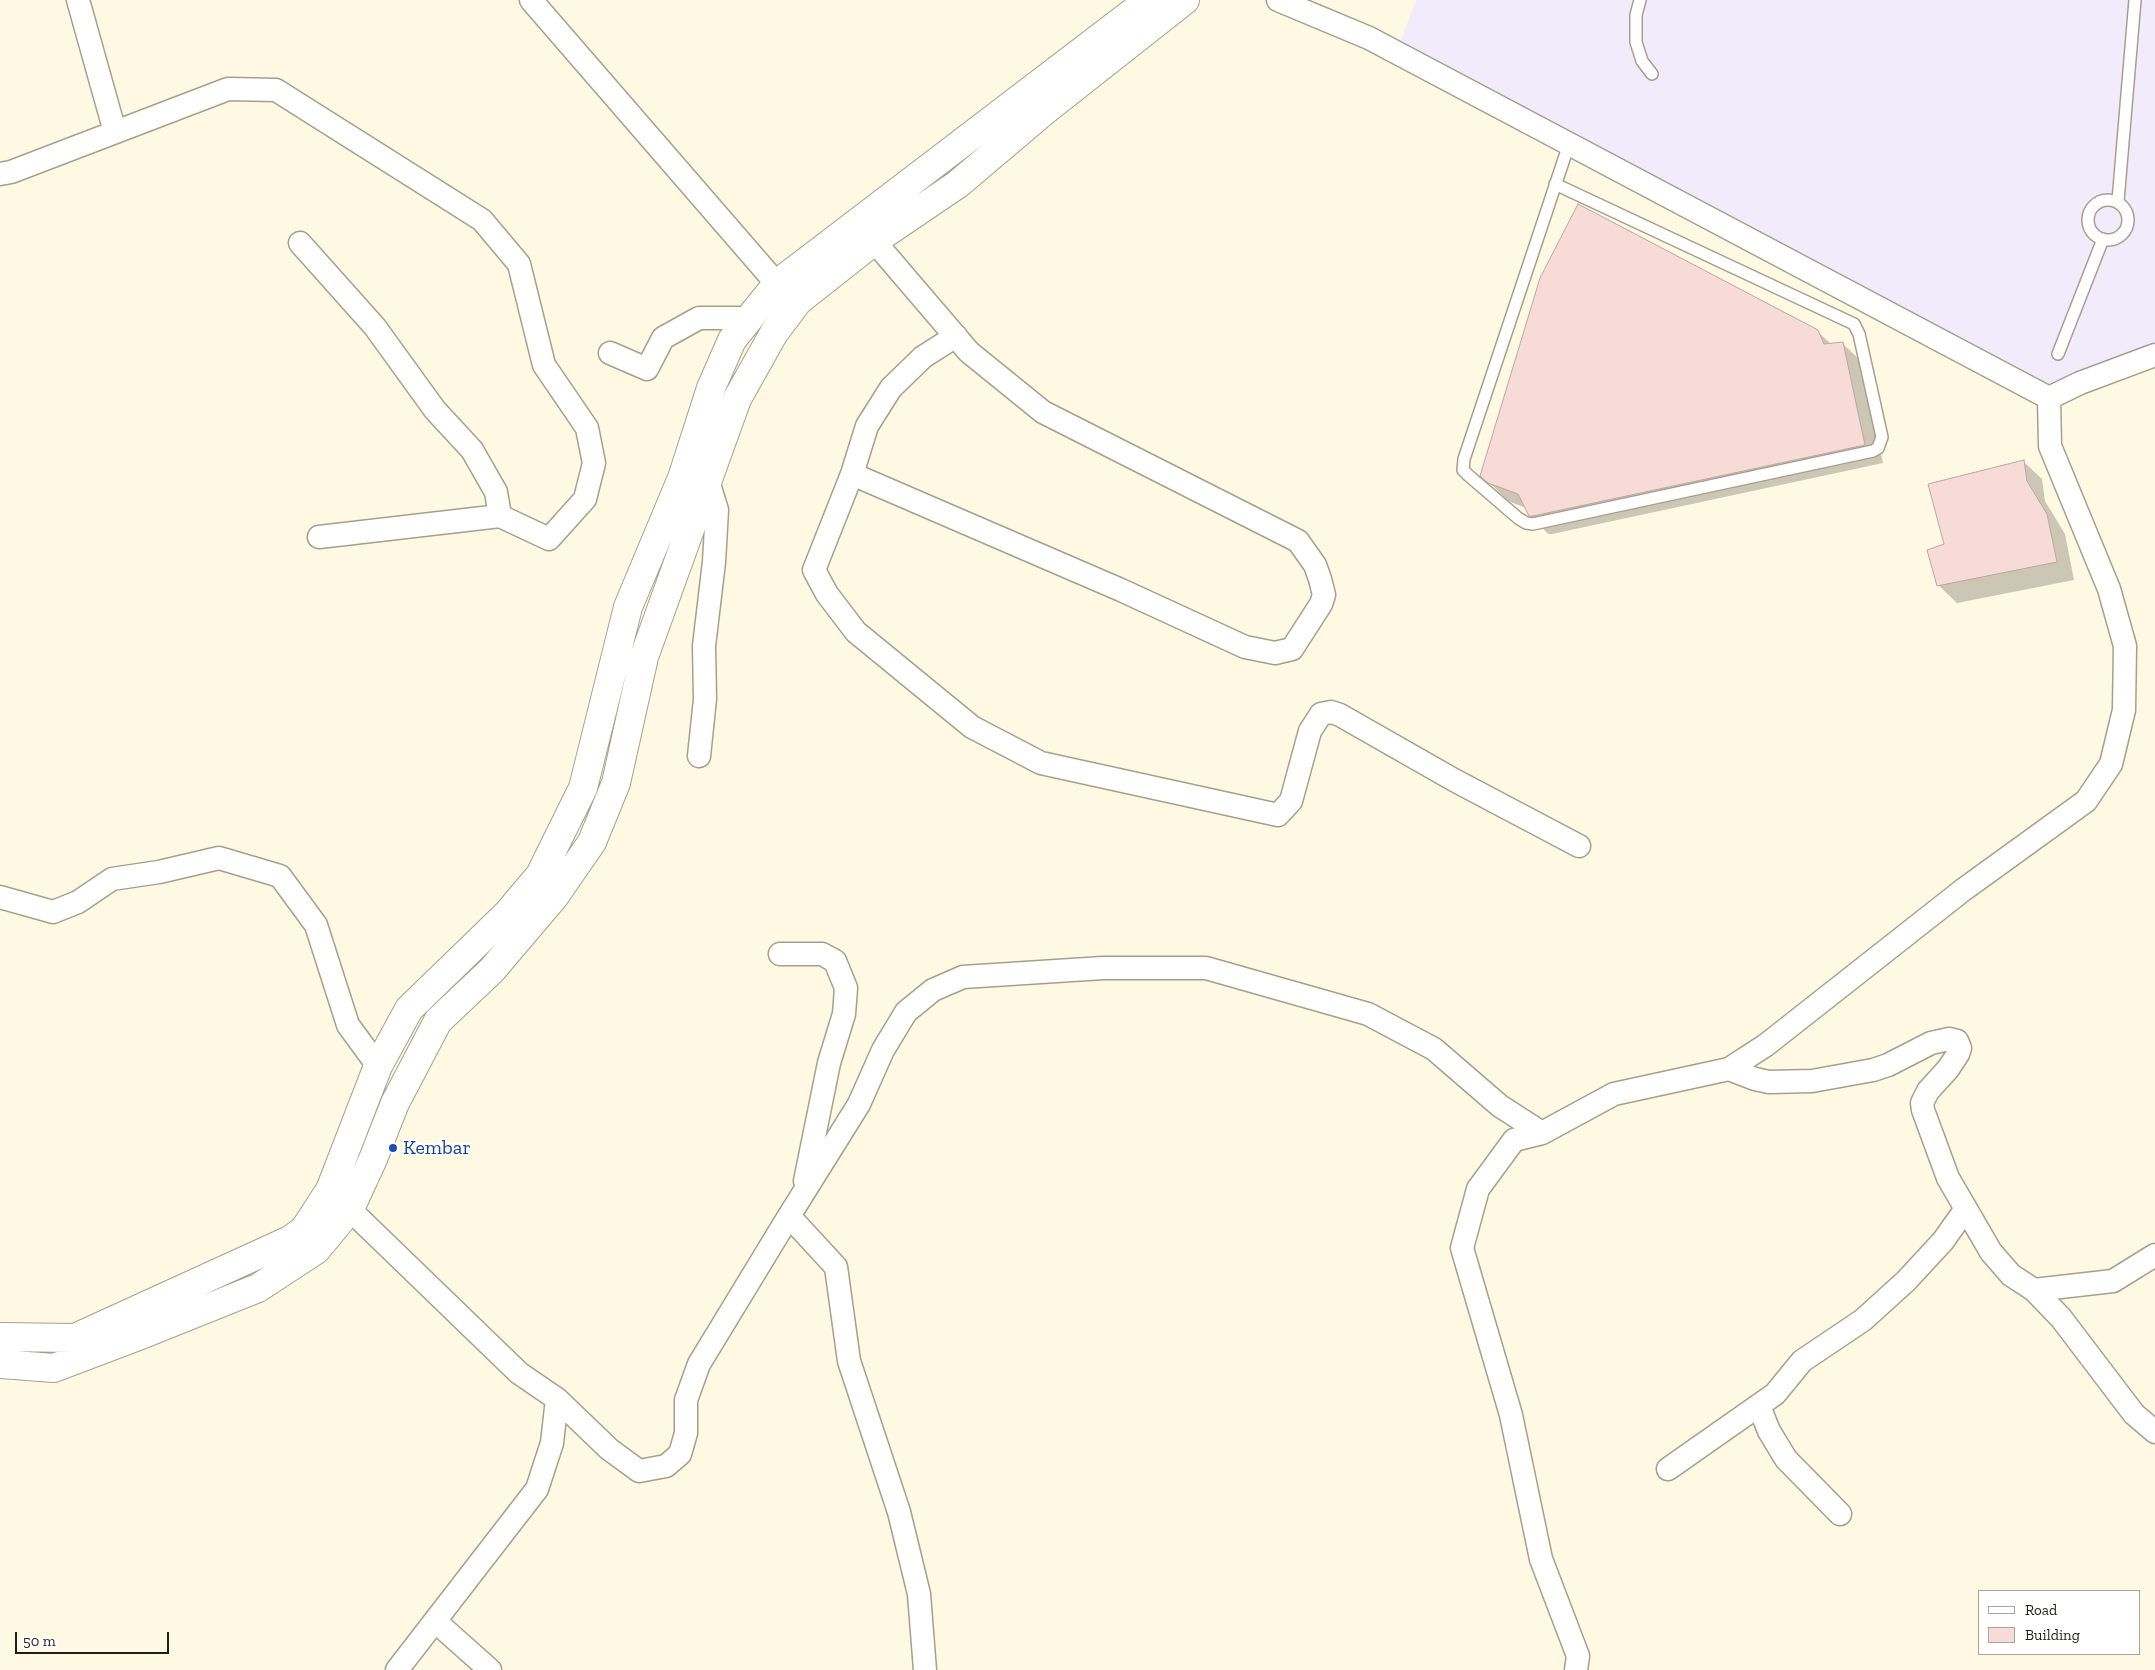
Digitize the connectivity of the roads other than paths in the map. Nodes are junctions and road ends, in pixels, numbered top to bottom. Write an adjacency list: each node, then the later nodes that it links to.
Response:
1 (78, 0): 9 (street)
2 (531, 0): 17 (street)
3 (1149, 0): 17 (highway)
4 (1185, 0): 15 (highway)
5 (1278, 0): 10 (street)
6 (1640, 0): 8 (lane)
7 (2135, 0): 13 (lane)
8 (1652, 74)
9 (114, 132): 11 (street); 27 (street)
10 (1569, 144): 12 (lane); 24 (street)
11 (0, 174)
12 (1555, 184): 12 (lane)
13 (2118, 201): 14 (lane); 14 (lane)
14 (2103, 239): 22 (lane)
15 (874, 241): 18 (highway); 20 (street)
16 (300, 243): 27 (street)
17 (777, 284): 18 (street); 19 (highway)
18 (798, 301): 26 (highway)
19 (750, 318): 21 (street); 33 (highway)
20 (956, 336): 25 (street); 25 (street)
21 (610, 353)
22 (2058, 354)
23 (2155, 355): 24 (street)
24 (2049, 398): 34 (street)
25 (852, 474): 30 (street)
26 (708, 481): 29 (street); 38 (highway)
27 (500, 516): 28 (street)
28 (319, 537)
29 (699, 756)
30 (1580, 846)
31 (0, 897): 33 (street)
32 (780, 954): 37 (street)
33 (378, 1066): 36 (highway)
34 (1729, 1068): 35 (street); 39 (street)
35 (1542, 1133): 37 (street); 54 (street)
36 (330, 1190): 38 (street); 43 (highway)
37 (803, 1195): 40 (street)
38 (350, 1209): 44 (highway); 45 (street)
39 (1965, 1210): 42 (street); 46 (street)
40 (789, 1216): 45 (street); 53 (street)
41 (2155, 1255): 42 (street)
42 (2034, 1290): 47 (street)
43 (0, 1336)
44 (0, 1364)
45 (557, 1399): 50 (street)
46 (1759, 1406): 48 (street); 49 (street)
47 (2155, 1432)
48 (1668, 1470)
49 (1840, 1514)
50 (435, 1621): 51 (street); 52 (street)
51 (398, 1670)
52 (490, 1670)
53 (925, 1670)
54 (1576, 1670)

